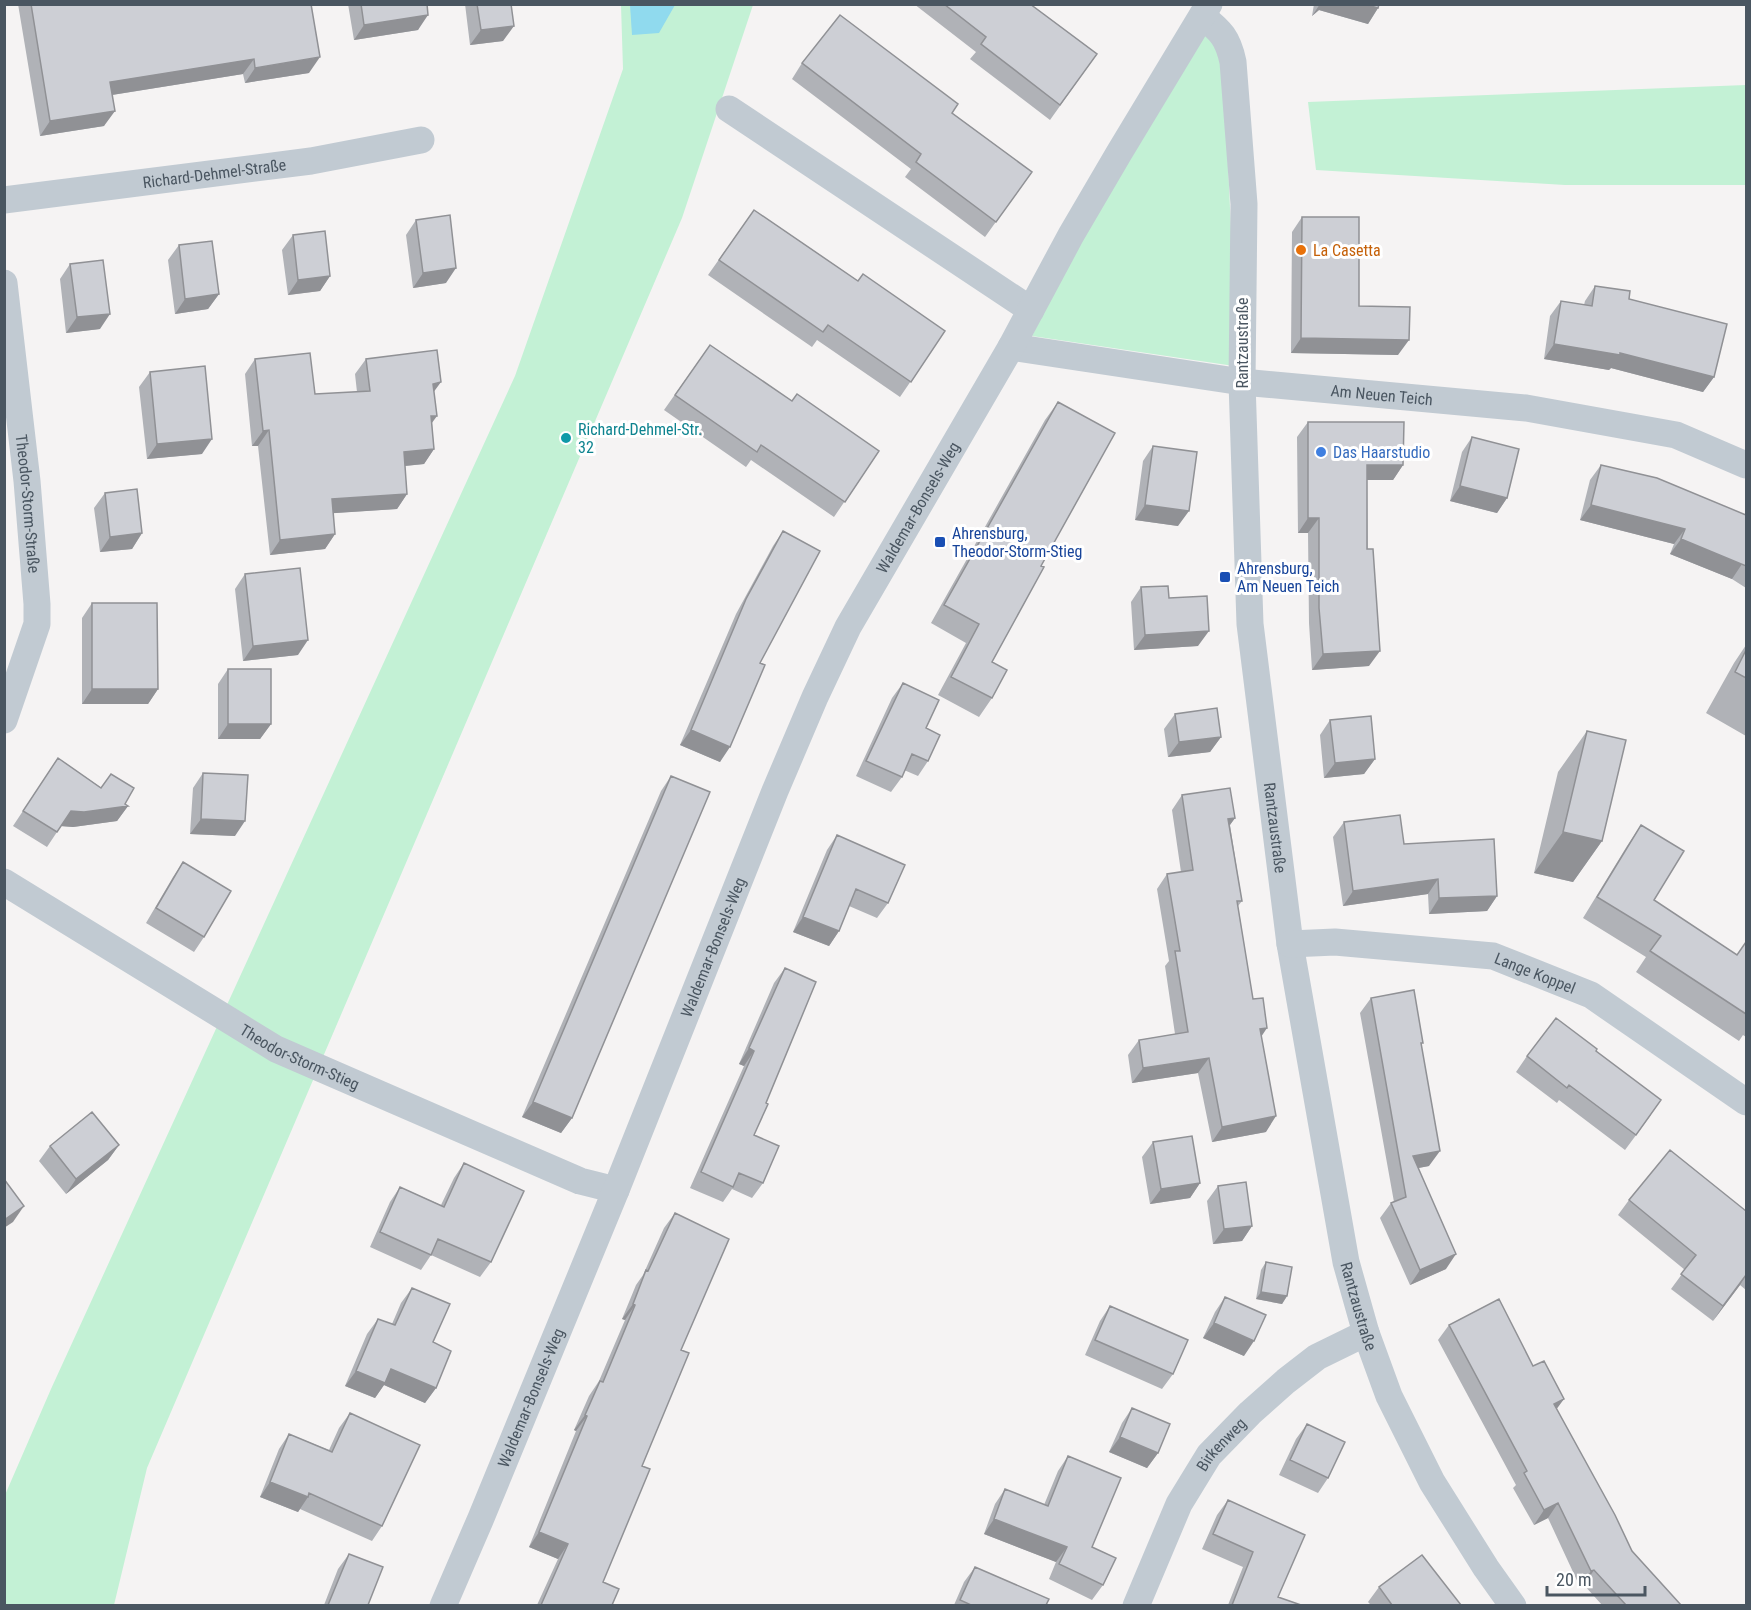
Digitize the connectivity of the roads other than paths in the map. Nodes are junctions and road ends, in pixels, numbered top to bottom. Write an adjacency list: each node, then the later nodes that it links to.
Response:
1 (1206, 10): 6 (street, Waldemar-Bonsels-Weg); 8 (street, Rantzaustraße)
2 (729, 109): 6 (street)
3 (421, 140): 4 (street, Richard-Dehmel-Straße)
4 (4, 200)
5 (4, 283): 10 (street, Theodor-Storm-Straße)
6 (1031, 310): 7 (street, Waldemar-Bonsels-Weg)
7 (1011, 347): 8 (street, Am Neuen Teich); 14 (street, Waldemar-Bonsels-Weg)
8 (1242, 382): 9 (street, Am Neuen Teich); 12 (street, Rantzaustraße)
9 (1746, 465)
10 (4, 720)
11 (4, 882): 14 (street, Theodor-Storm-Stieg)
12 (1290, 944): 13 (street, Lange Koppel); 15 (street, Rantzaustraße)
13 (1746, 1102)
14 (616, 1190): 16 (street, Waldemar-Bonsels-Weg)
15 (1366, 1333): 17 (street, Birkenweg); 18 (street, Rantzaustraße)
16 (443, 1605)
17 (1136, 1605)
18 (1513, 1605)

